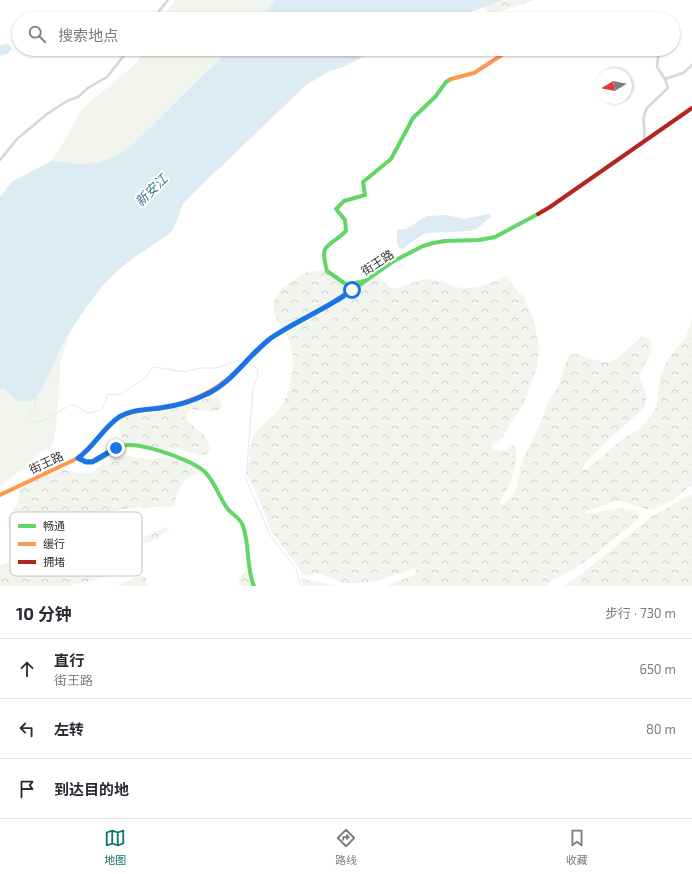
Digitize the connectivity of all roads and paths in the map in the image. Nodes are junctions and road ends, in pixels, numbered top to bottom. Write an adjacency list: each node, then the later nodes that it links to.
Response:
1 (168, 0): 2 (street)
2 (159, 12)
3 (124, 56): 10 (street)
4 (500, 56): 11 (main road)
5 (658, 56): 7 (street)
6 (692, 65): 7 (street)
7 (665, 79): 9 (street)
8 (692, 108): 9 (main road, 街王路)
9 (643, 142): 11 (main road, 街王路)
10 (0, 160)
11 (364, 281): 12 (main road, 街王路)
12 (78, 458): 13 (main road, 街王路); 14 (main road)
13 (0, 495)
14 (254, 586)

